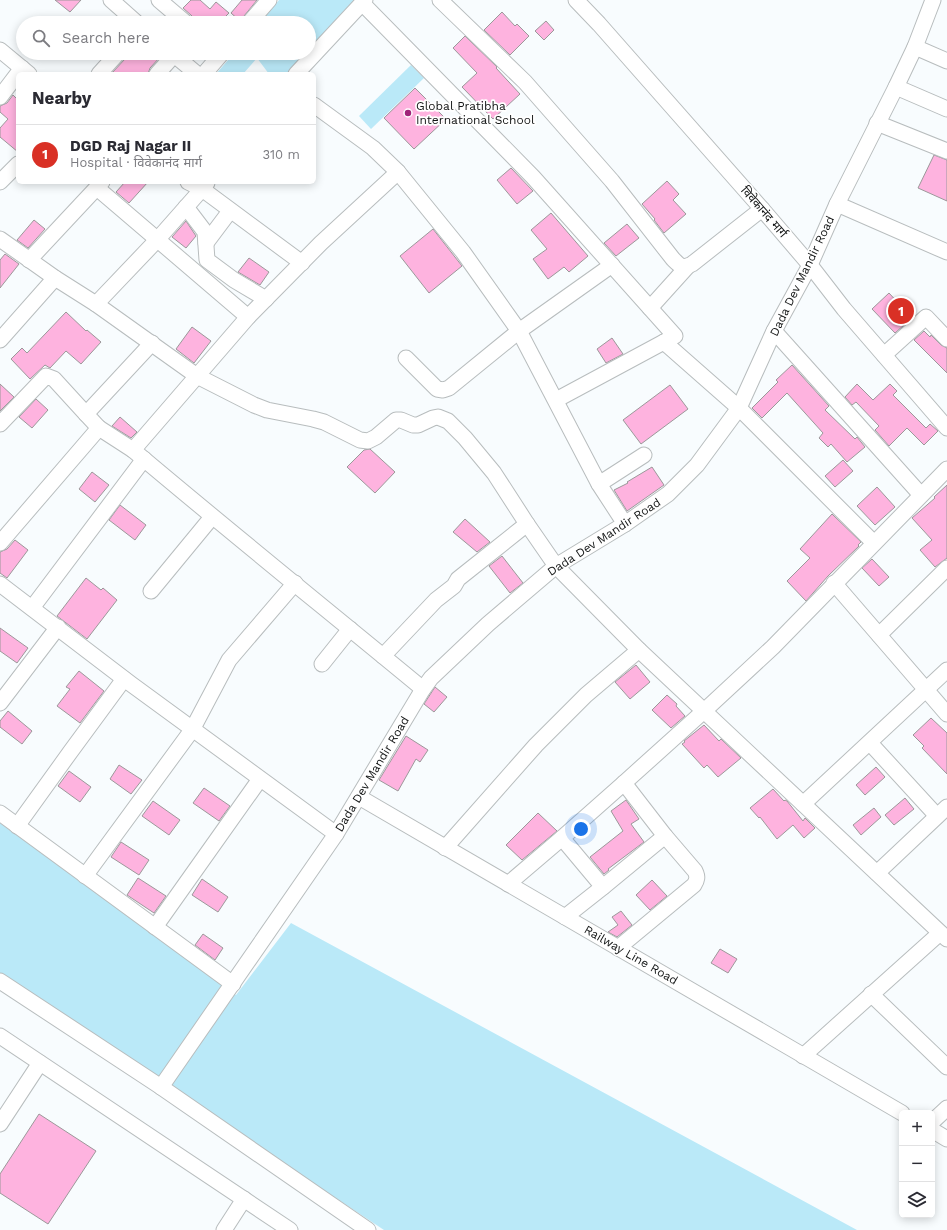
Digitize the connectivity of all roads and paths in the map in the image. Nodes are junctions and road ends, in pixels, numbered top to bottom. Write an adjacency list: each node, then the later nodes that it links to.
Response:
1 (111, 0): 8 (street)
2 (159, 0): 9 (street)
3 (269, 0): 10 (street)
4 (440, 0): 50 (street)
5 (576, 0): 40 (street, विवेकानंद मार्ग)
6 (933, 0): 11 (street, Dada Dev Mandir Road)
7 (363, 2): 13 (street); 48 (street)
8 (129, 16)
9 (178, 16)
10 (255, 16)
11 (915, 47): 19 (street); 27 (street, Dada Dev Mandir Road)
12 (0, 50): 20 (street)
13 (316, 53)
14 (112, 60): 21 (street)
15 (168, 60): 22 (street)
16 (180, 60): 23 (street)
17 (216, 60): 24 (street)
18 (309, 60): 25 (street)
19 (947, 61)
20 (26, 71)
21 (102, 72)
22 (159, 72)
23 (195, 72)
24 (206, 72)
25 (298, 72)
26 (16, 81): 28 (street)
27 (896, 87): 30 (street); 31 (street, Dada Dev Mandir Road)
28 (0, 97)
29 (316, 106): 34 (street)
30 (947, 109)
31 (877, 123): 32 (street); 38 (street, Dada Dev Mandir Road)
32 (947, 151)
33 (16, 166): 35 (street)
34 (398, 172): 47 (street); 56 (street)
35 (0, 182)
36 (100, 185): 43 (street); 46 (street)
37 (205, 186): 39 (street); 41 (street)
38 (837, 204): 45 (street); 49 (street, Dada Dev Mandir Road)
39 (186, 207): 43 (street); 44 (street)
40 (762, 208): 49 (street, विवेकानंद मार्ग); 50 (street)
41 (230, 211): 44 (street); 47 (street)
42 (0, 239): 46 (street)
43 (157, 240): 53 (street); 55 (street)
44 (206, 243): 52 (street)
45 (947, 252)
46 (29, 260): 51 (street)
47 (302, 263): 52 (street)
48 (612, 265): 54 (street); 56 (street)
49 (810, 265): 57 (street, Dada Dev Mandir Road); 62 (street, विवेकानंद मार्ग)
50 (687, 267): 54 (street)
51 (56, 278): 53 (street); 59 (street)
52 (266, 299): 55 (street)
53 (96, 304): 61 (street)
54 (650, 308): 60 (street)
55 (248, 317): 64 (street)
56 (519, 331): 63 (street); 65 (street)
57 (774, 331): 66 (street, Dada Dev Mandir Road); 75 (street)
58 (947, 339): 62 (street)
59 (0, 340)
60 (664, 342): 65 (street); 66 (street)
61 (152, 343): 64 (street); 67 (street)
62 (884, 355): 70 (street, विवेकानंद मार्ग)
63 (406, 358)
64 (197, 376): 71 (street); 77 (street)
65 (556, 400): 74 (street)
66 (739, 408): 78 (street, Dada Dev Mandir Road); 80 (street)
67 (86, 414): 68 (street); 69 (street)
68 (0, 424)
69 (99, 428): 71 (street); 79 (street)
70 (947, 428)
71 (139, 455): 76 (street); 87 (street)
72 (644, 455): 74 (street)
73 (947, 469): 75 (street)
74 (599, 484): 78 (street)
75 (921, 495): 80 (street)
76 (212, 516): 83 (street); 86 (street)
77 (527, 524): 81 (street); 92 (street)
78 (625, 524): 81 (street, Dada Dev Mandir Road)
79 (0, 543)
80 (874, 543): 85 (street)
81 (556, 566): 91 (street); 96 (street, Dada Dev Mandir Road)
82 (947, 568): 90 (street)
83 (295, 583): 89 (street); 101 (street)
84 (0, 584): 87 (street)
85 (834, 584): 90 (street); 99 (street)
86 (151, 591)
87 (32, 608): 88 (street)
88 (58, 627): 95 (street); 98 (street)
89 (350, 629): 92 (street); 93 (street)
90 (878, 634): 97 (street)
91 (639, 650): 99 (street); 113 (street)
92 (383, 656): 96 (street)
93 (322, 664)
94 (947, 670): 97 (street)
95 (124, 679): 101 (street); 109 (street)
96 (423, 689): 105 (street, Dada Dev Mandir Road)
97 (926, 691): 100 (street); 102 (street)
98 (0, 703)
99 (704, 711): 104 (street); 106 (street)
100 (947, 714)
101 (192, 730): 103 (street); 115 (street)
102 (870, 743): 106 (street); 107 (street)
103 (260, 779): 110 (street); 119 (street)
104 (624, 784): 111 (street); 112 (street)
105 (359, 797): 110 (street, Dada Dev Mandir Road); 113 (street, Railway Line Road)
106 (803, 804): 114 (street)
107 (942, 812): 114 (street)
108 (0, 813): 109 (street)
109 (17, 826): 115 (street)
110 (336, 834): 123 (street, Dada Dev Mandir Road)
111 (665, 836): 117 (street); 121 (street)
112 (562, 838): 116 (street); 117 (street)
113 (445, 848): 116 (street, Railway Line Road)
114 (877, 873): 120 (street)
115 (85, 876): 119 (street)
116 (508, 884): 118 (street, Railway Line Road)
117 (603, 888): 118 (street)
118 (565, 917): 121 (street, Railway Line Road)
119 (155, 927): 123 (street)
120 (944, 936): 124 (street)
121 (618, 948): 126 (street, Railway Line Road)
122 (0, 981): 129 (street)
123 (232, 984): 129 (street, Dada Dev Mandir Road)
124 (871, 994): 126 (street); 128 (street)
125 (0, 1036): 127 (street)
126 (803, 1056): 131 (street, Railway Line Road)
127 (40, 1063): 133 (street); 136 (street)
128 (947, 1067)
129 (161, 1087): 139 (street)
130 (947, 1108): 132 (street)
131 (899, 1111)
132 (935, 1119)
133 (0, 1124)
134 (935, 1132): 135 (street)
135 (947, 1139)
136 (244, 1199): 137 (street); 138 (street)
137 (224, 1230)
138 (290, 1230)
139 (368, 1230)

